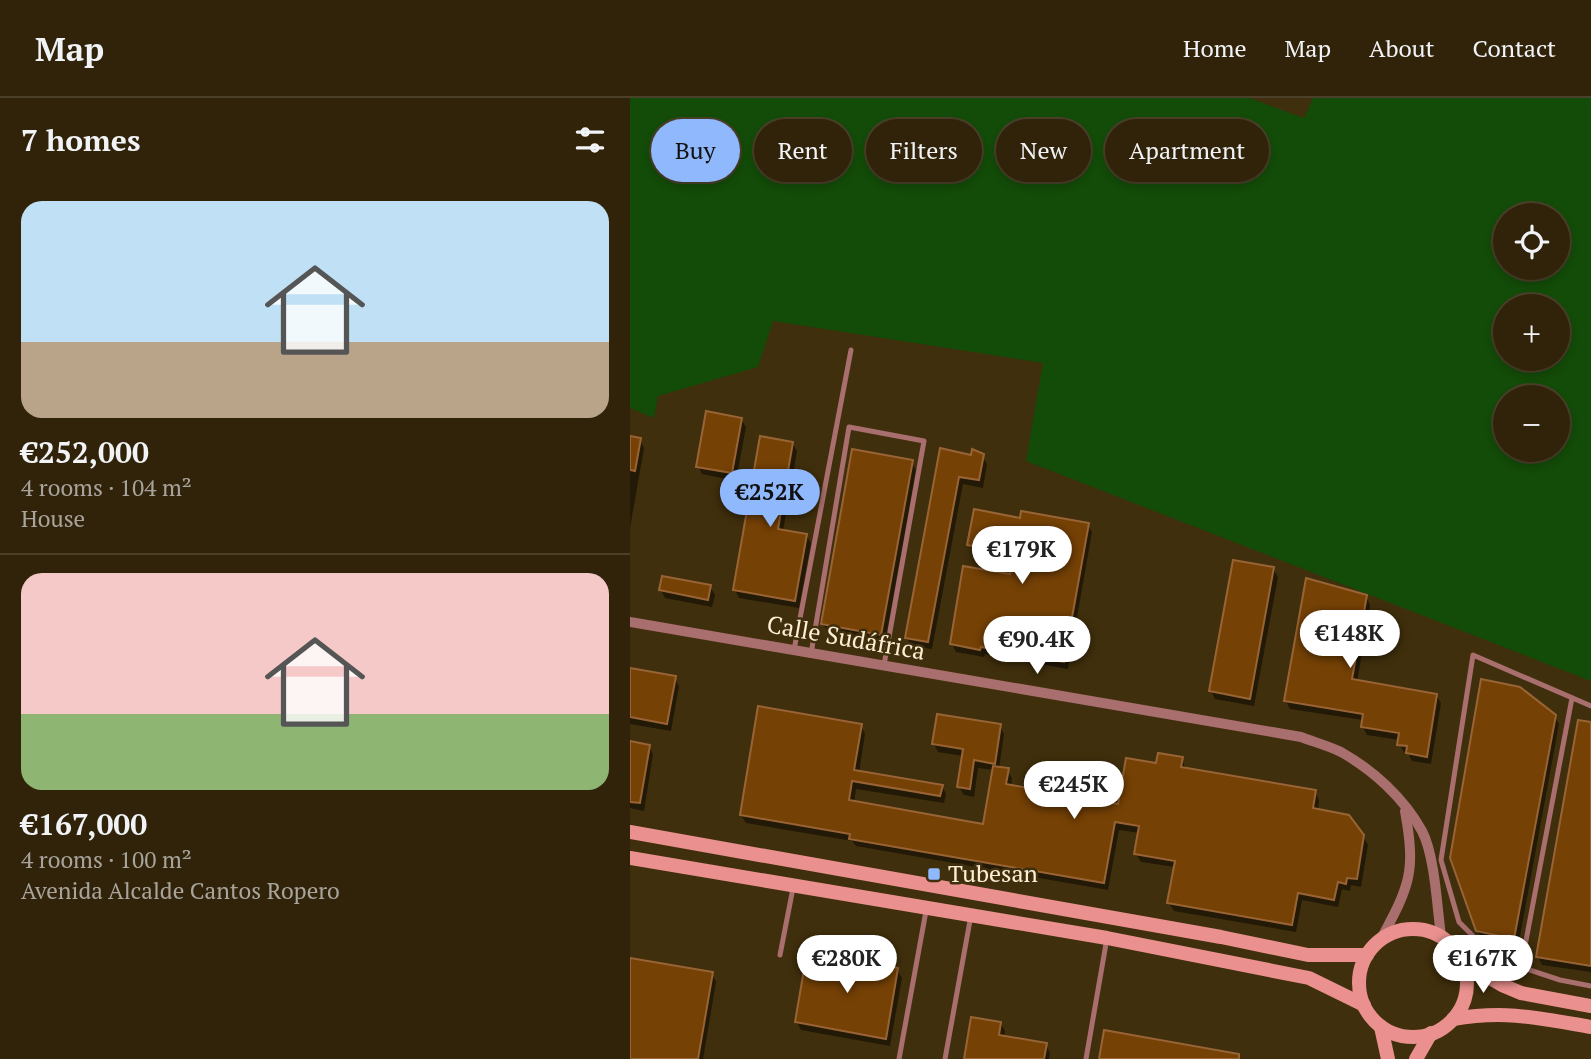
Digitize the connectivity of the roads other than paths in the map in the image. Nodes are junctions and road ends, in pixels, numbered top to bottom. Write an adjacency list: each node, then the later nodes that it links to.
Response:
1 (851, 351): 3 (lane)
2 (630, 622): 3 (street, Calle Sudáfrica)
3 (793, 651): 4 (street, Calle Sudáfrica)
4 (811, 654): 5 (street, Calle Sudáfrica); 5 (lane)
5 (884, 666): 8 (street, Calle Sudáfrica)
6 (1572, 698): 7 (lane); 20 (lane); 20 (lane)
7 (1591, 706)
8 (1405, 808): 14 (street, Calle Sudáfrica); 16 (street, Calle Sudáfrica)
9 (630, 832): 18 (main road)
10 (630, 858): 11 (main road)
11 (794, 885): 12 (main road); 17 (lane)
12 (926, 908): 13 (main road); 28 (lane)
13 (971, 915): 15 (main road); 29 (lane)
14 (1441, 936): 16 (main road); 19 (main road)
15 (1107, 938): 22 (main road); 30 (lane)
16 (1381, 939): 18 (main road)
17 (780, 955)
18 (1367, 955): 22 (main road)
19 (1463, 962): 23 (main road); 24 (main road)
20 (1521, 967): 21 (lane)
21 (1591, 986)
22 (1363, 1005): 25 (main road)
23 (1591, 1006)
24 (1453, 1019): 26 (main road); 27 (main road)
25 (1381, 1027): 27 (main road); 31 (main road)
26 (1591, 1027)
27 (1431, 1033): 32 (main road)
28 (899, 1059)
29 (945, 1059)
30 (1086, 1059)
31 (1388, 1059)
32 (1416, 1059)

